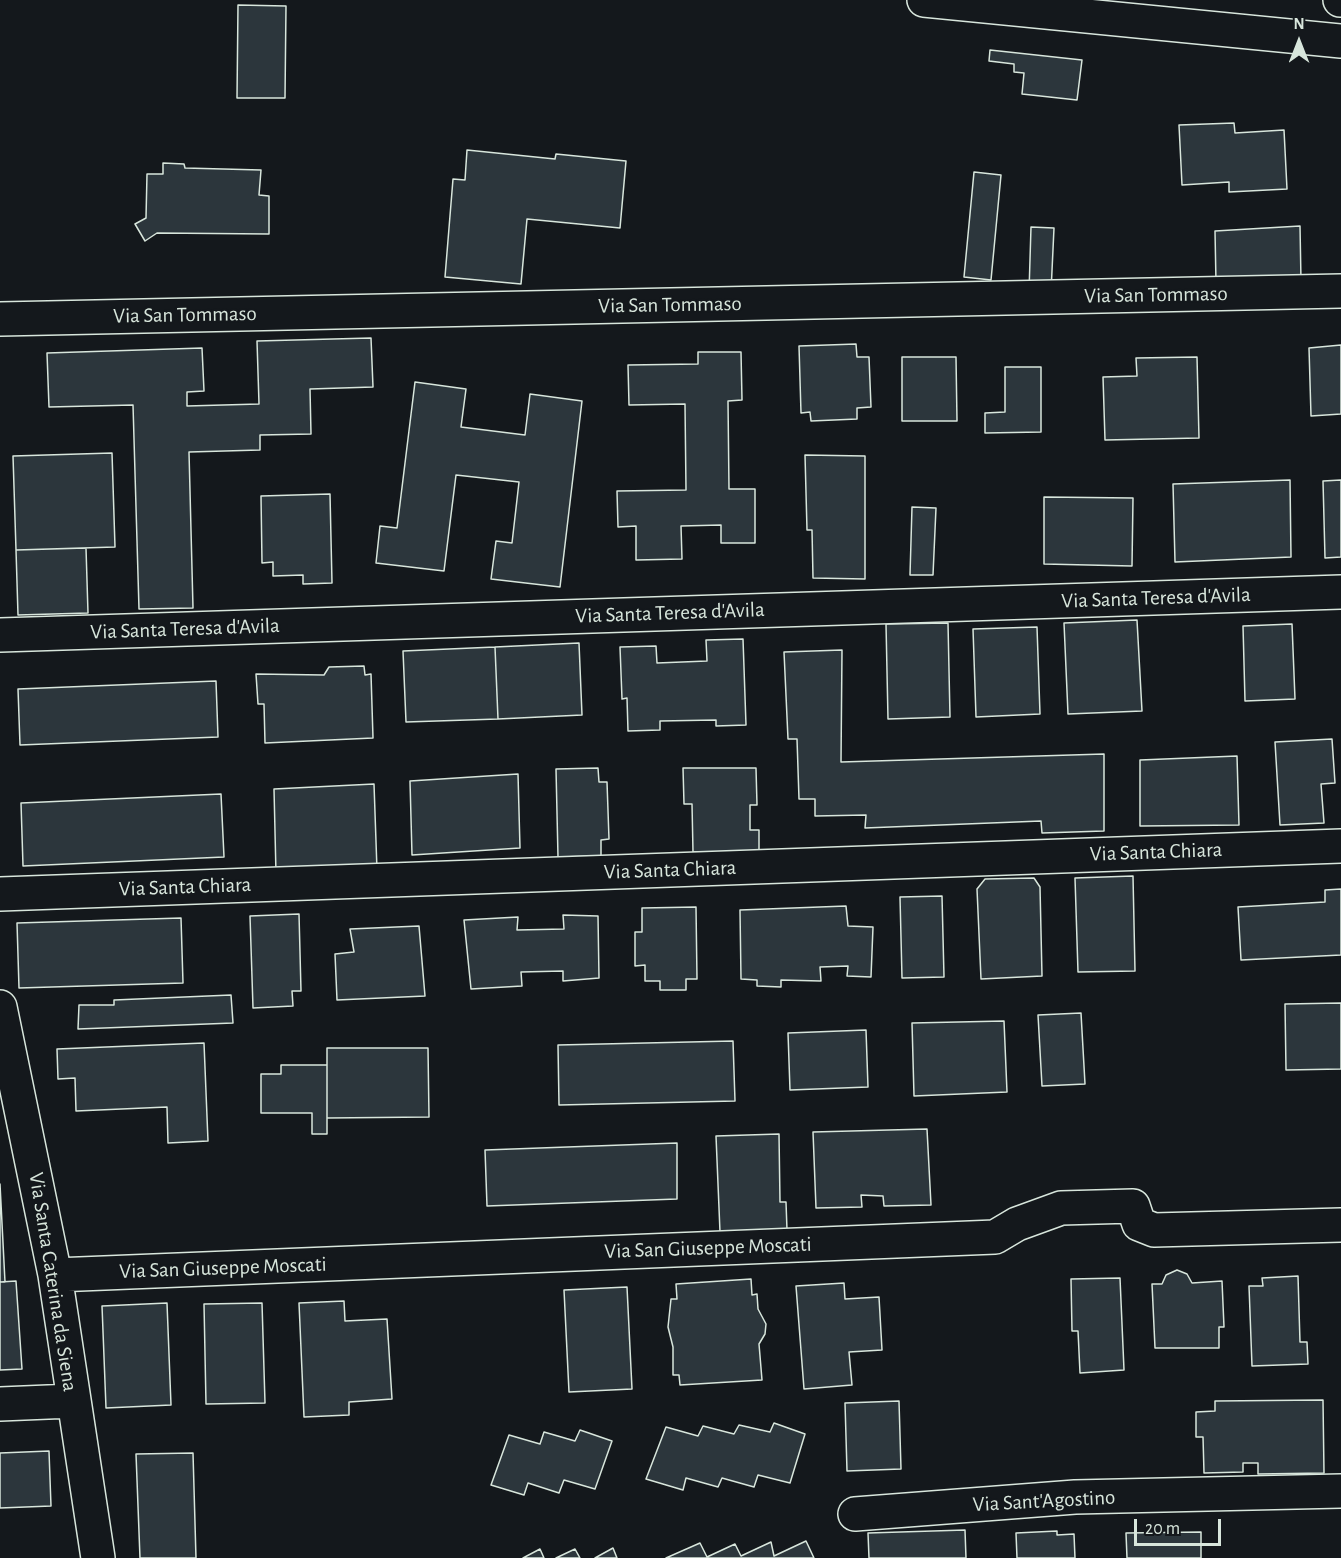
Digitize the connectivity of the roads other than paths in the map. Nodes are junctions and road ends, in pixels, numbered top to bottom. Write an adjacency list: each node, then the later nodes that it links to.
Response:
1 (924, 0): 2 (main road)
2 (1341, 42)
3 (1341, 291): 4 (main road, Via San Tommaso)
4 (0, 320)
5 (1341, 592): 6 (main road, Via Santa Teresa d'Avila)
6 (0, 635)
7 (1341, 846): 8 (main road, Via Santa Chiara)
8 (0, 894)
9 (0, 1007): 10 (main road, Via Santa Caterina da Siena)
10 (12, 1119): 12 (main road, Via Santa Caterina da Siena)
11 (1341, 1226): 12 (main road, Via San Giuseppe Moscati)
12 (55, 1275): 13 (main road, Via Santa Caterina da Siena)
13 (72, 1401): 14 (main road); 17 (main road, Via Santa Caterina da Siena)
14 (0, 1404)
15 (1341, 1491): 16 (main road, Via Sant'Agostino)
16 (855, 1514)
17 (98, 1558)

